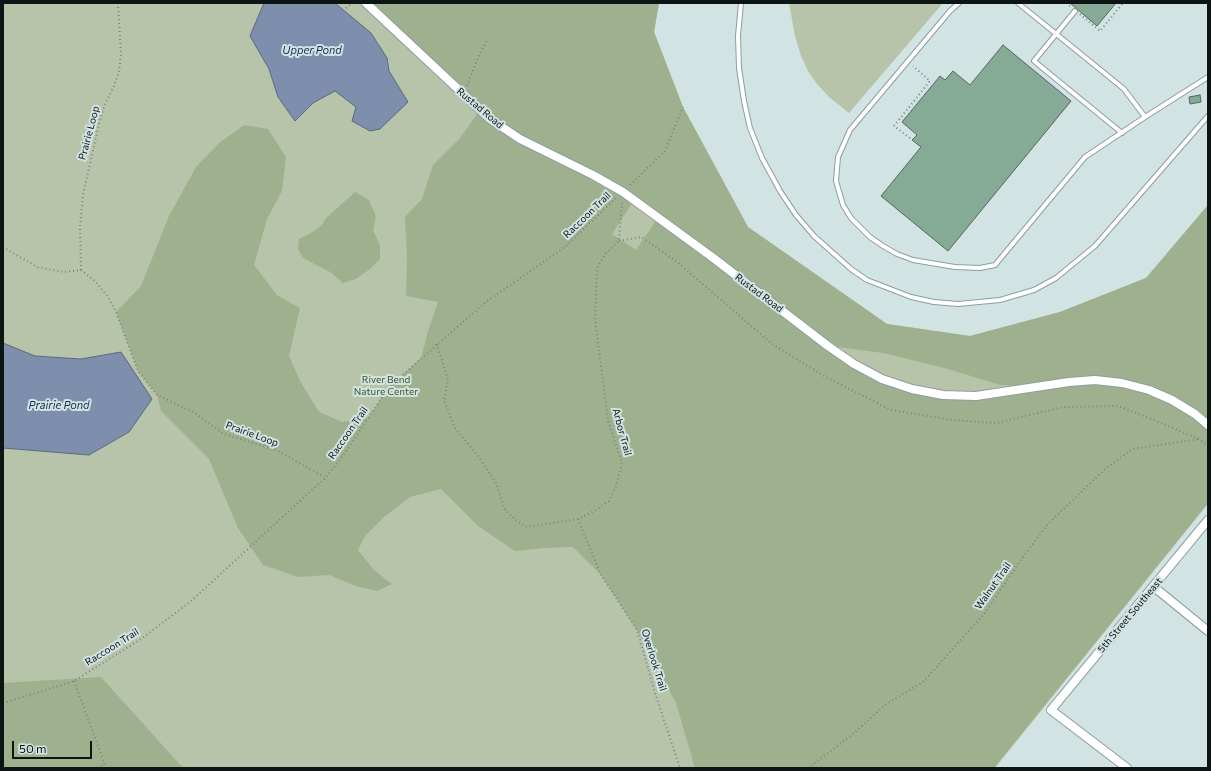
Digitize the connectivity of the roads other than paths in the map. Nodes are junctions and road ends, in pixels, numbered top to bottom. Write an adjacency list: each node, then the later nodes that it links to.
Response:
1 (366, 3): 11 (street, Rustad Road)
2 (741, 3): 8 (lane)
3 (959, 3): 10 (lane)
4 (1018, 3): 6 (lane)
5 (1075, 11): 6 (lane)
6 (1056, 34): 9 (lane); 10 (lane)
7 (1208, 77): 9 (lane)
8 (1208, 116)
9 (1144, 117): 10 (lane)
10 (1122, 133)
11 (1208, 425)
12 (1208, 520): 13 (street, 5th Street Southeast)
13 (1154, 587): 14 (street); 15 (street, 5th Street Southeast)
14 (1208, 631)
15 (1126, 768)

